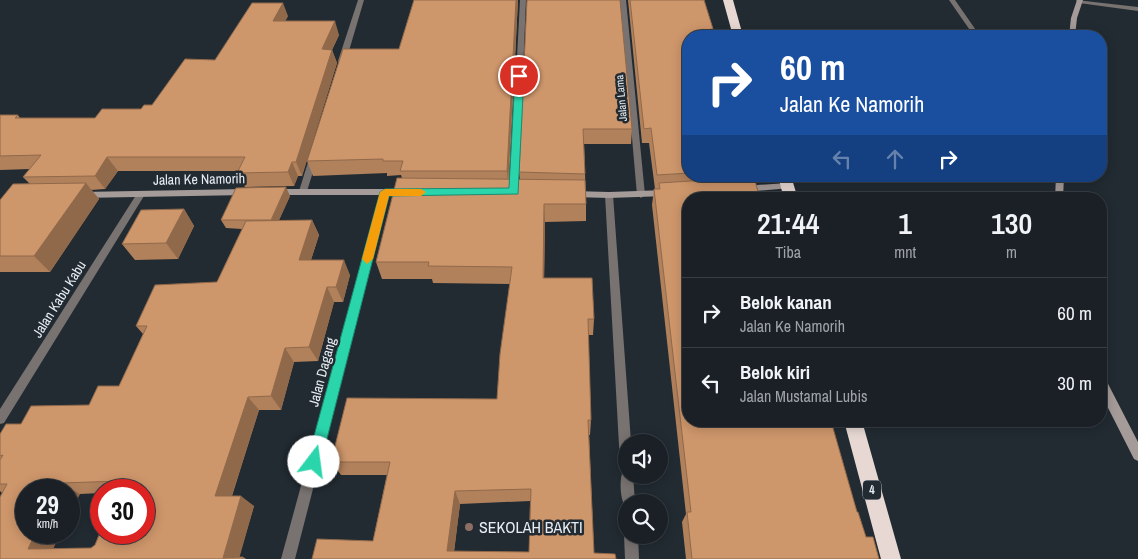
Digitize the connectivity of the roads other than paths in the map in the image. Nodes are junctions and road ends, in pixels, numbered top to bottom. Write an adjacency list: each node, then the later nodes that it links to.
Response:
1 (361, 0): 11 (street)
2 (523, 0): 16 (street)
3 (623, 0): 24 (street, Jalan Lama)
4 (728, 0): 8 (highway)
5 (952, 0): 9 (street)
6 (1080, 0): 7 (street); 10 (street)
7 (1138, 9)
8 (736, 30)
9 (974, 30)
10 (1073, 30)
11 (338, 73)
12 (317, 146): 15 (street)
13 (788, 187): 14 (street)
14 (729, 190)
15 (304, 191): 17 (street, Jalan Ke Namorih); 21 (street, Jalan Ke Namorih)
16 (504, 191)
17 (385, 192): 18 (street, Jalan Ke Namorih); 31 (street, Jalan Dagang)
18 (415, 192)
19 (680, 192): 24 (street)
20 (562, 193): 23 (street)
21 (141, 194): 22 (street, Jalan Ke Namorih); 26 (street, Jalan Kabu Kabu)
22 (75, 195)
23 (610, 195): 24 (street); 28 (street)
24 (642, 195)
25 (1107, 394): 29 (street)
26 (0, 419)
27 (855, 427): 33 (highway, 4)
28 (624, 434)
29 (1138, 455)
30 (631, 544): 32 (street)
31 (288, 559)
32 (632, 559)
33 (891, 559)

